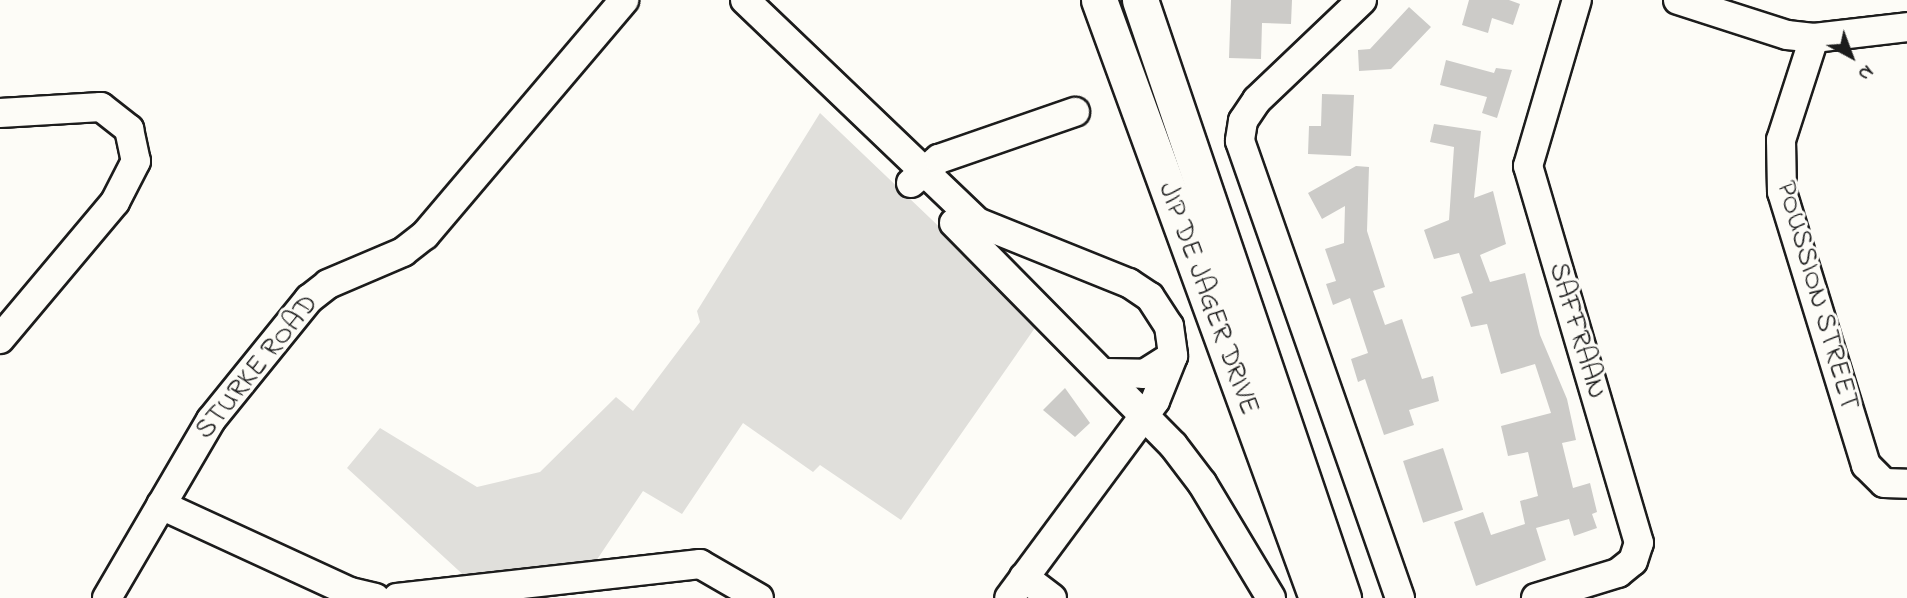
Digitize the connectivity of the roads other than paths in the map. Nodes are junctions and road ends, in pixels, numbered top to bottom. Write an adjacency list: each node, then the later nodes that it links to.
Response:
1 (624, 0): 18 (street, STURKE ROAD)
2 (1099, 0): 28 (main road, JIP DE JAGER DRIVE)
3 (1140, 0): 29 (main road, JIP DE JAGER DRIVE)
4 (1362, 0): 30 (street)
5 (1577, 0): 31 (street, SAFFRAAN)
6 (731, 1): 12 (street)
7 (1687, 1): 9 (street)
8 (1907, 27): 9 (street)
9 (1814, 38): 17 (street, POUSSION STREET)
10 (1075, 112): 12 (street)
11 (0, 113): 13 (street)
12 (916, 177): 14 (street); 15 (street)
13 (0, 340)
14 (1173, 356): 15 (street); 16 (street)
15 (1105, 373): 16 (street)
16 (1144, 414): 19 (street); 27 (street)
17 (1907, 484)
18 (161, 505): 22 (street, STURKE ROAD); 23 (street)
19 (1016, 588): 26 (street)
20 (517, 592): 21 (street); 25 (street)
21 (470, 595): 24 (street)
22 (107, 598)
23 (374, 598)
24 (397, 598)
25 (759, 598)
26 (1052, 598)
27 (1271, 598)
28 (1317, 598)
29 (1343, 598)
30 (1400, 598)
31 (1536, 598)

